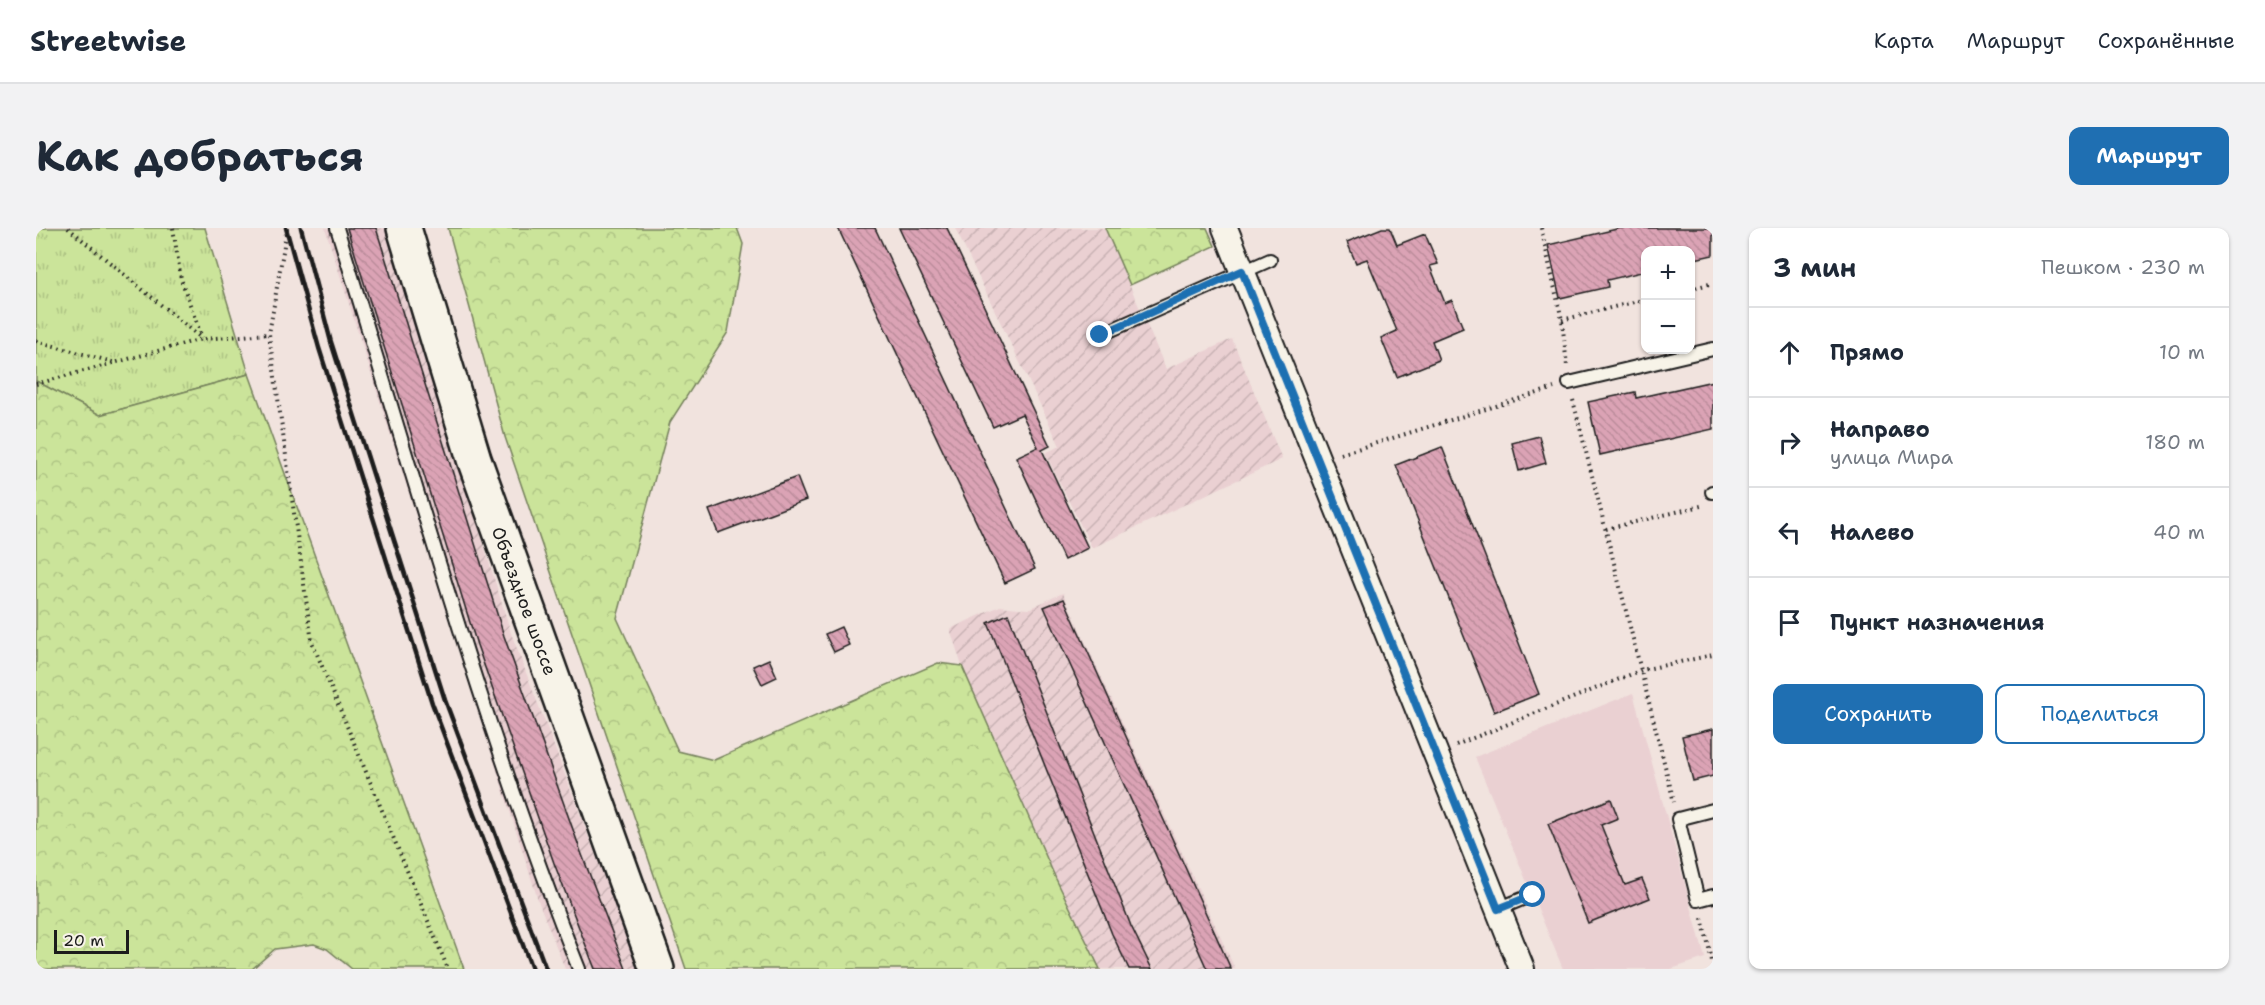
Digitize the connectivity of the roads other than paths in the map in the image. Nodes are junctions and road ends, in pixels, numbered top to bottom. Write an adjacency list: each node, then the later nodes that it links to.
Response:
1 (337, 228): 13 (lane)
2 (404, 228): 14 (main road, Объездное шоссе)
3 (1225, 228): 5 (street)
4 (1270, 260): 5 (lane)
5 (1242, 271): 6 (lane); 12 (street)
6 (1100, 335)
7 (1713, 349): 8 (lane)
8 (1569, 383)
9 (1713, 810): 11 (lane)
10 (1533, 895): 12 (lane)
11 (1713, 896)
12 (1498, 909): 15 (street)
13 (579, 969)
14 (657, 969)
15 (1522, 969)

